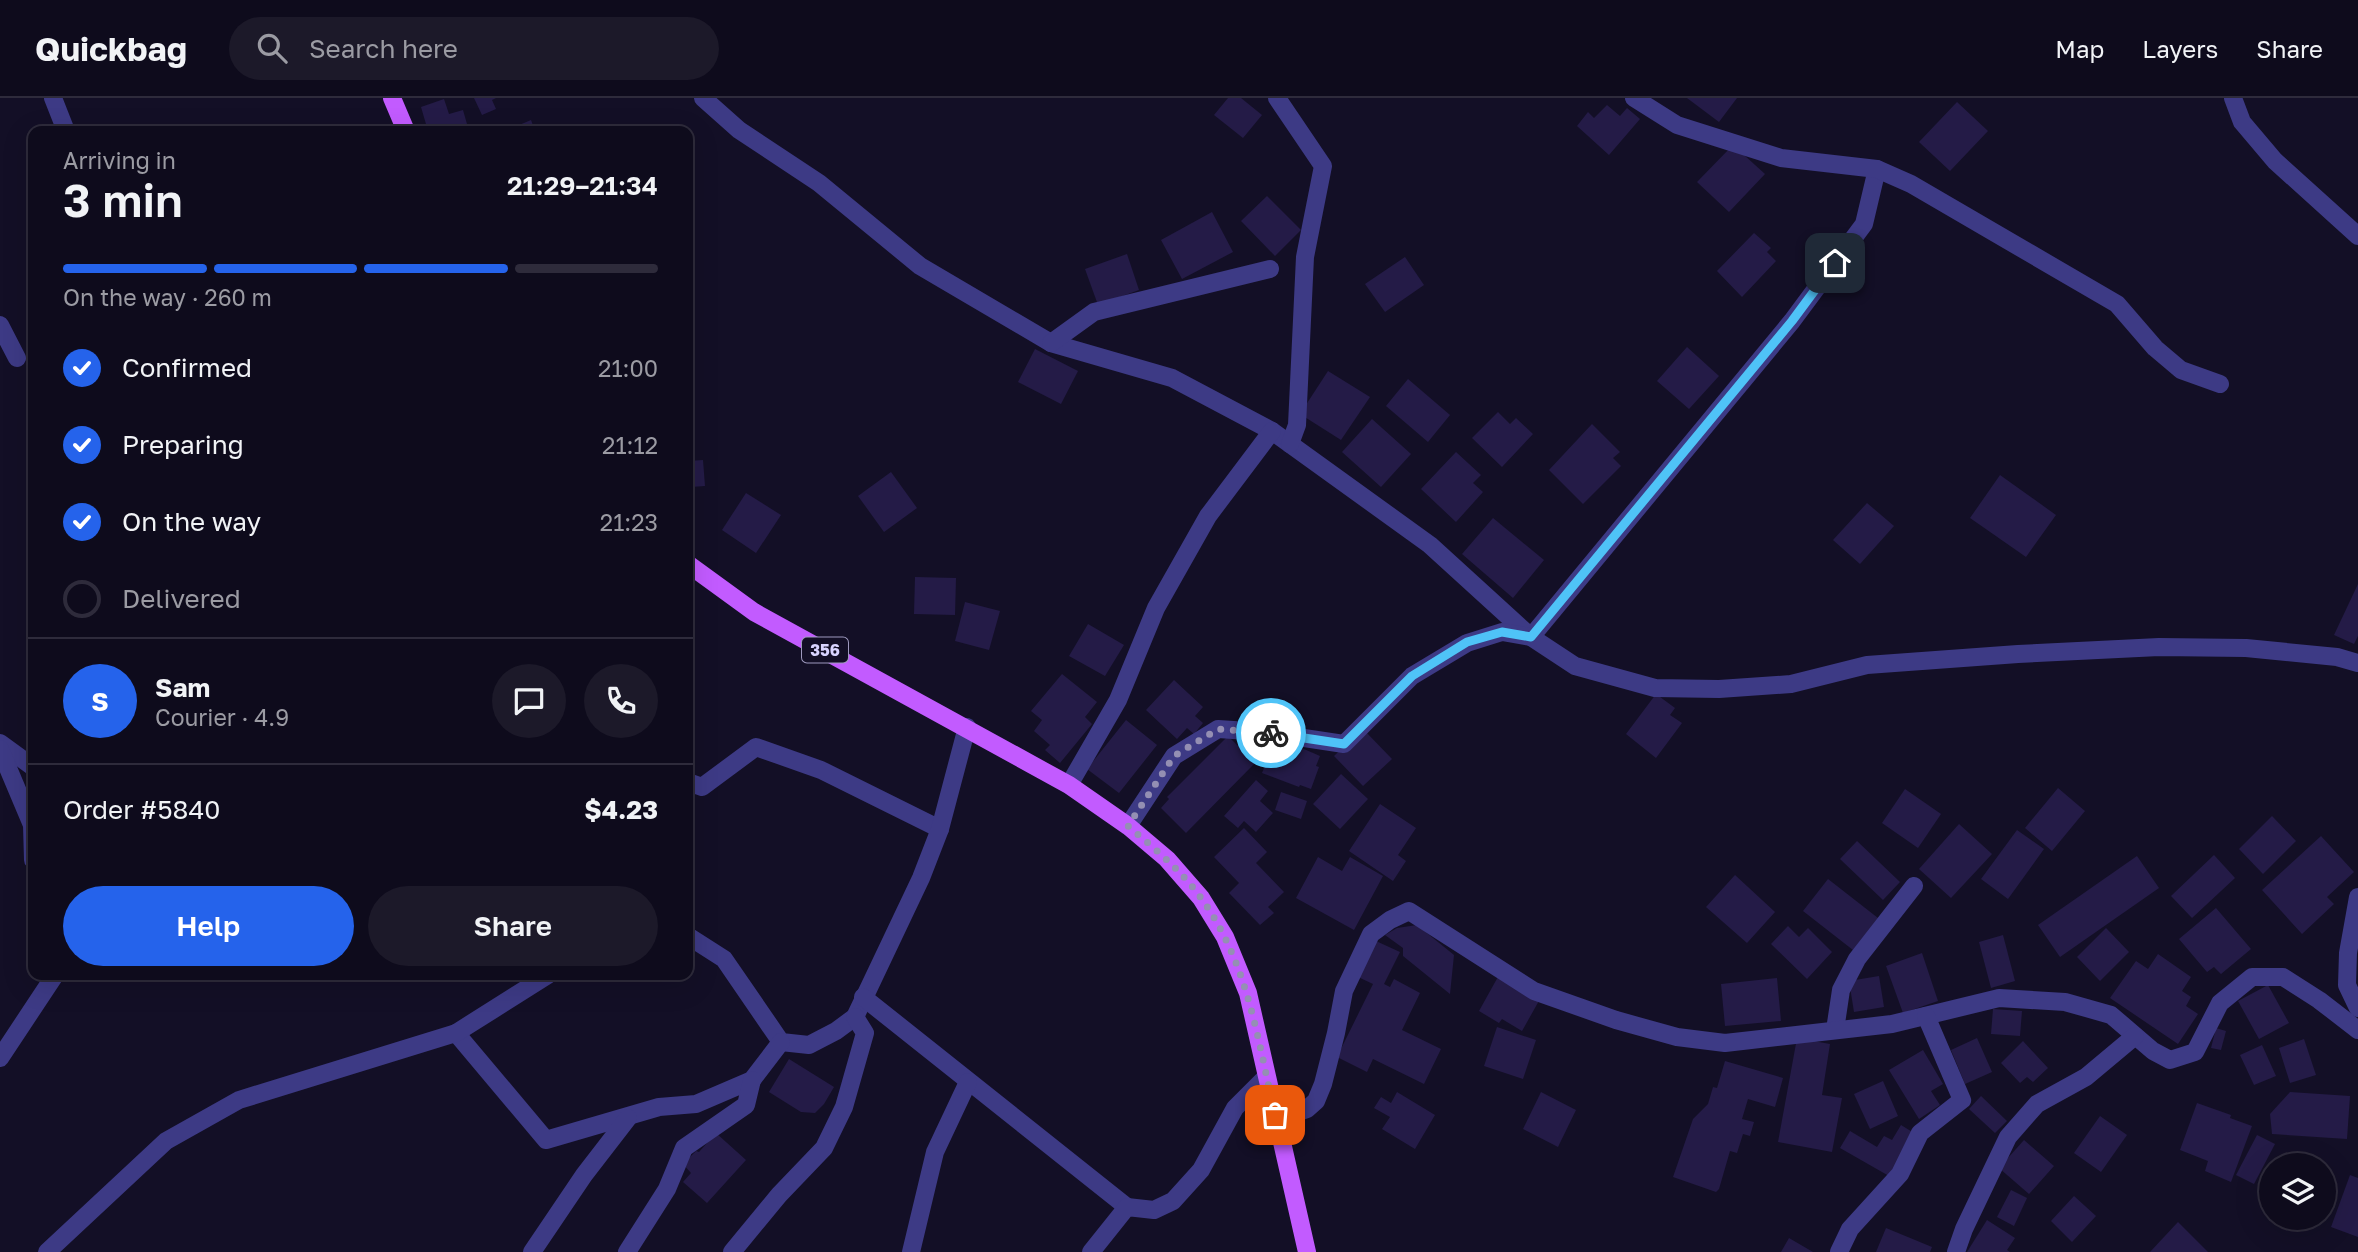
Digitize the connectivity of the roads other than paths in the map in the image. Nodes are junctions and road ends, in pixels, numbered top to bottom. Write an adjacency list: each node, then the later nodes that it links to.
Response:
1 (53, 98): 7 (street)
2 (392, 98): 8 (main road)
3 (703, 98): 13 (street)
4 (1277, 98): 17 (street)
5 (1634, 98): 9 (street)
6 (2233, 98): 10 (street)
7 (64, 126)
8 (404, 126)
9 (1877, 169): 15 (street); 19 (street)
10 (2358, 236)
11 (1270, 270): 13 (street)
12 (0, 324): 14 (street)
13 (1051, 343): 16 (street)
14 (17, 358)
15 (2220, 384)
16 (1272, 431): 17 (street); 26 (street)
17 (1290, 444): 19 (street)
18 (693, 568): 21 (main road, 356)
19 (1531, 637): 20 (street); 28 (street)
20 (2358, 663)
21 (967, 727): 26 (main road, 356); 29 (street)
22 (0, 743): 24 (street)
23 (0, 749): 27 (street)
24 (28, 763)
25 (693, 784): 29 (street)
26 (1069, 785): 28 (main road, 356)
27 (28, 816)
28 (1128, 826): 45 (main road, 356)
29 (940, 829): 35 (street)
30 (1914, 886): 40 (street)
31 (2358, 897): 36 (street)
32 (693, 939): 43 (street)
33 (52, 980): 44 (street)
34 (540, 980): 41 (street)
35 (863, 997): 38 (street); 47 (street)
36 (2358, 1008)
37 (1926, 1016): 40 (street); 42 (street); 58 (street)
38 (855, 1017): 43 (street); 54 (street)
39 (2358, 1030): 42 (street)
40 (1835, 1031): 48 (street)
41 (456, 1033): 49 (street); 51 (street)
42 (2135, 1036): 59 (street)
43 (781, 1042): 46 (street)
44 (0, 1058)
45 (1266, 1077): 48 (main road, 356); 50 (street)
46 (752, 1080): 49 (street); 53 (street)
47 (968, 1082): 50 (street); 55 (street)
48 (1275, 1115): 57 (main road, 356)
49 (628, 1118): 52 (street)
50 (1127, 1207): 56 (street)
51 (47, 1252)
52 (532, 1252)
53 (627, 1252)
54 (732, 1252)
55 (911, 1252)
56 (1091, 1252)
57 (1307, 1252)
58 (1839, 1252)
59 (1956, 1252)

